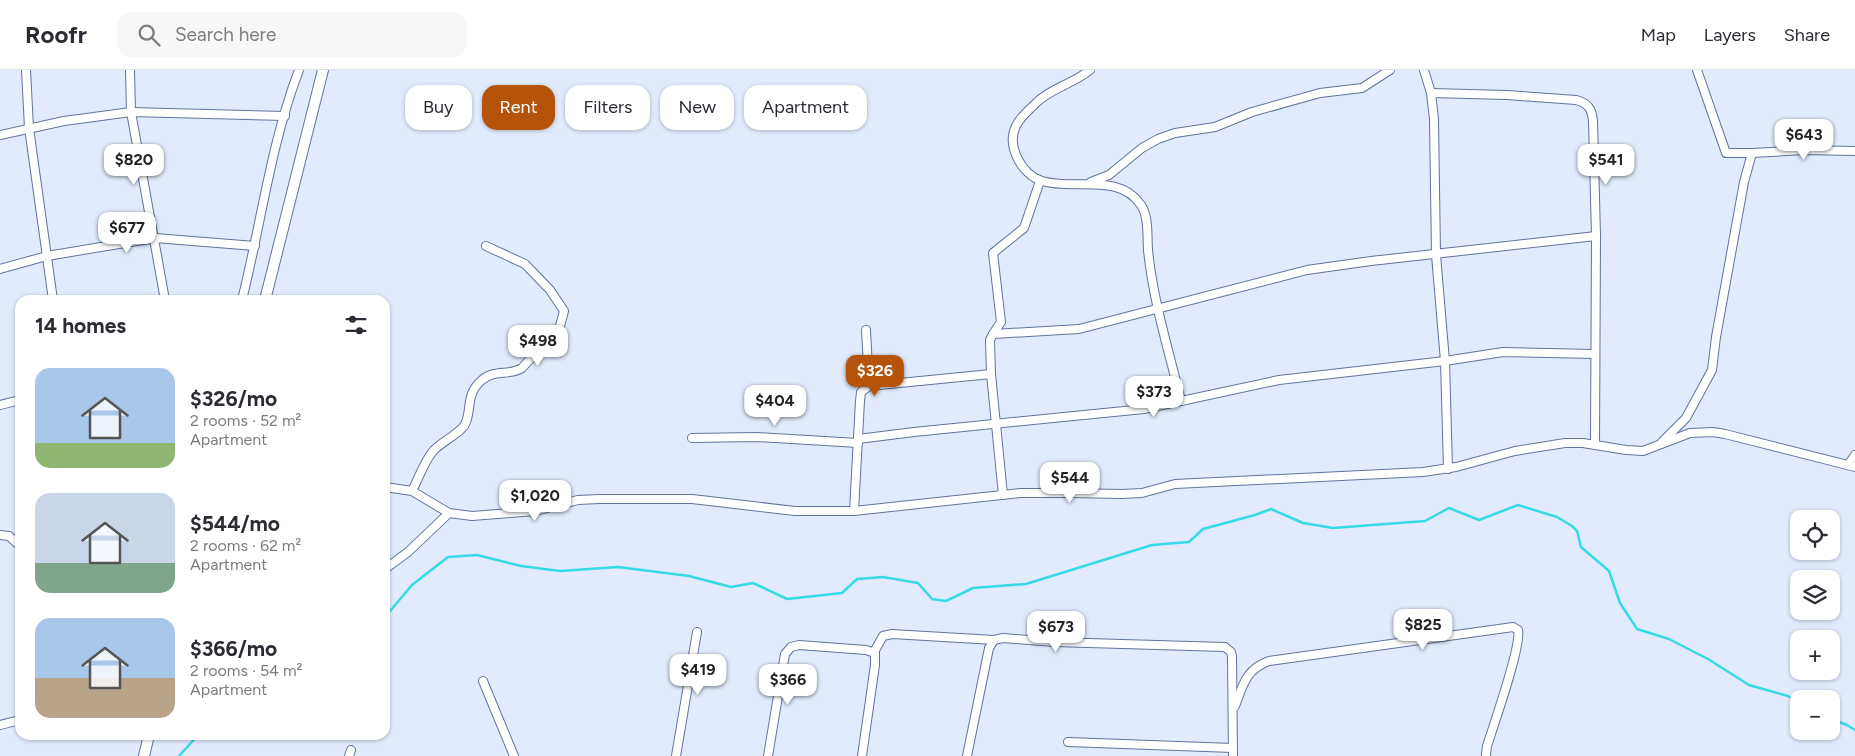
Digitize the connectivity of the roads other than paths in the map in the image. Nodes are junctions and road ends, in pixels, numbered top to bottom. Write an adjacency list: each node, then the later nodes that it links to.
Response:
1 (26, 70): 12 (street)
2 (130, 70): 10 (street)
3 (299, 70): 11 (street)
4 (324, 70): 28 (street)
5 (1090, 70): 16 (street)
6 (1390, 70): 17 (street)
7 (1424, 70): 9 (street)
8 (1697, 70): 15 (street)
9 (1431, 92): 18 (street); 22 (street)
10 (131, 112): 11 (street); 12 (street); 19 (street)
11 (285, 116): 20 (street)
12 (29, 128): 13 (street); 23 (street)
13 (0, 135)
14 (1855, 151): 15 (street)
15 (1752, 153): 42 (street)
16 (1040, 181): 17 (street); 31 (street)
17 (1082, 185): 29 (street)
18 (1596, 236): 22 (street); 32 (street)
19 (155, 238): 20 (street); 23 (street); 26 (street)
20 (255, 246): 27 (street)
21 (486, 246): 48 (street)
22 (1436, 255): 29 (street); 33 (street)
23 (46, 256): 24 (street); 25 (street)
24 (0, 269)
25 (52, 295)
26 (164, 295)
27 (243, 295)
28 (266, 295)
29 (1159, 309): 31 (street); 37 (street)
30 (866, 330): 35 (street)
31 (994, 334): 34 (street)
32 (1595, 354): 33 (street); 43 (street)
33 (1444, 361): 37 (street); 46 (street)
34 (991, 374): 35 (street); 39 (street)
35 (869, 386): 41 (street)
36 (15, 401): 38 (street)
37 (1181, 401): 39 (street)
38 (0, 405)
39 (996, 425): 41 (street); 49 (street)
40 (692, 438): 41 (street)
41 (858, 442): 50 (street)
42 (1660, 444): 43 (street); 45 (street)
43 (1595, 445): 46 (street)
44 (1855, 455): 45 (street)
45 (1852, 466)
46 (1448, 469): 49 (street)
47 (390, 488): 48 (street)
48 (412, 491): 51 (street)
49 (1003, 495): 50 (street)
50 (854, 511): 51 (street)
51 (449, 512): 54 (street)
52 (0, 535): 53 (street)
53 (15, 541)
54 (390, 566)
55 (697, 632): 68 (street)
56 (994, 640): 57 (street); 59 (street); 71 (street)
57 (874, 652): 69 (street); 70 (street)
58 (483, 681): 67 (street)
59 (1233, 710): 64 (street); 65 (street)
60 (15, 721): 61 (street)
61 (0, 725)
62 (148, 740): 66 (street)
63 (1068, 742): 64 (street)
64 (1234, 752)
65 (1486, 755)
66 (144, 756)
67 (514, 756)
68 (676, 756)
69 (768, 756)
70 (862, 756)
71 (968, 756)

